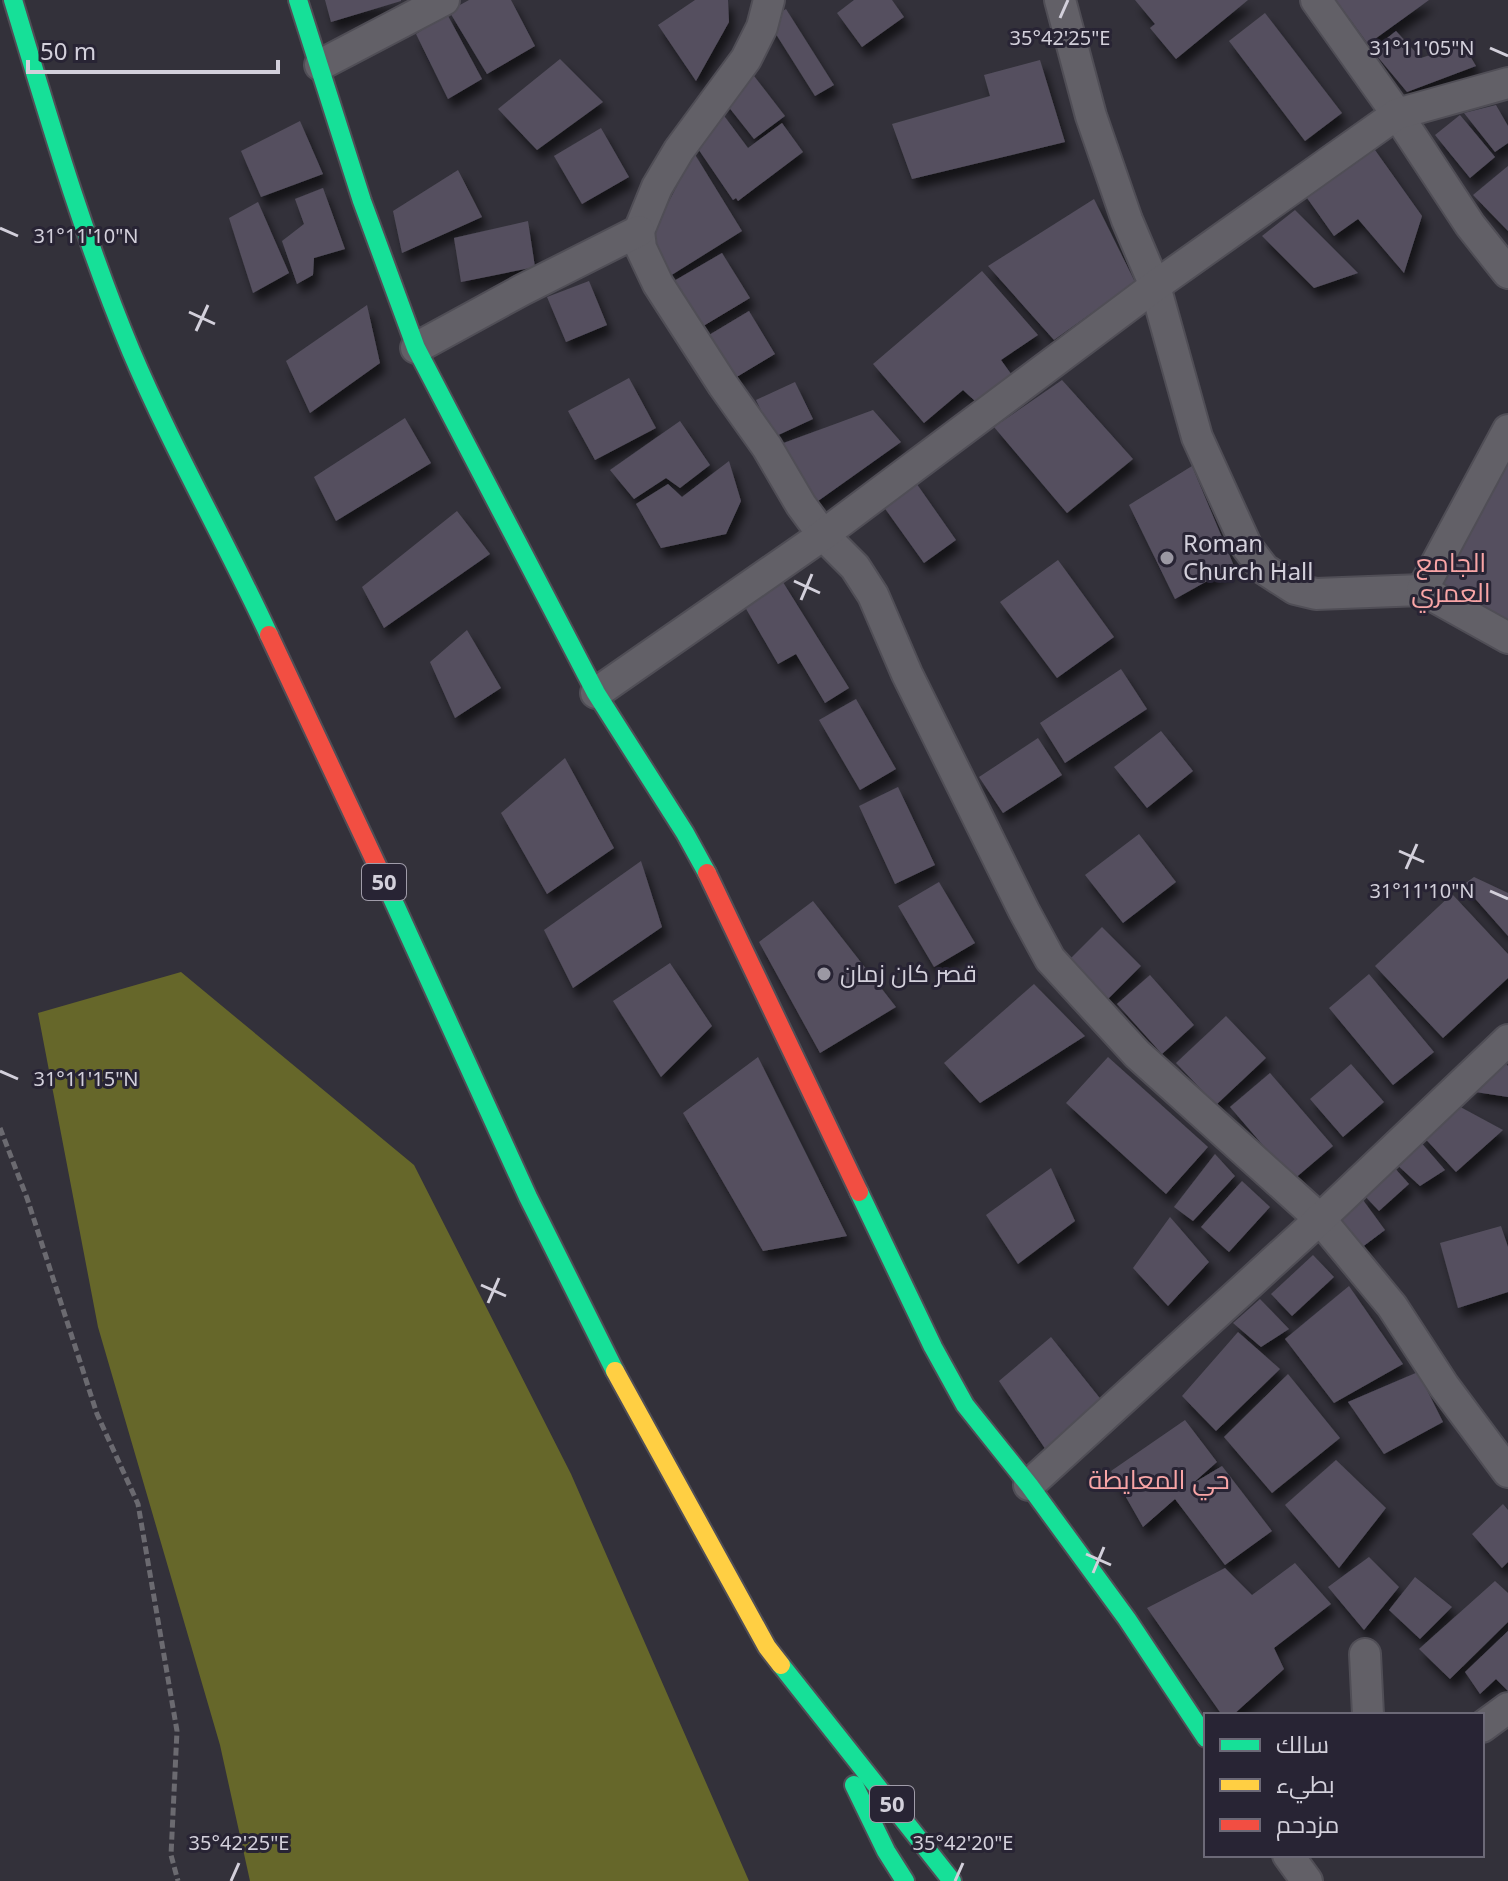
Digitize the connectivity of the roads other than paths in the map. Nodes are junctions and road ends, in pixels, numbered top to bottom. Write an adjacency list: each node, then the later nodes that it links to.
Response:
1 (13, 0): 27 (main road, 50)
2 (298, 0): 7 (main road)
3 (444, 0): 7 (street)
4 (769, 0): 10 (street)
5 (1060, 0): 12 (street)
6 (1316, 0): 9 (street)
7 (320, 65): 13 (main road)
8 (1508, 83): 9 (street)
9 (1397, 114): 11 (street); 12 (street)
10 (639, 231): 13 (street); 15 (street)
11 (1508, 273)
12 (1155, 286): 15 (street); 16 (street)
13 (416, 348): 18 (main road)
14 (1508, 430): 16 (street)
15 (823, 535): 18 (street); 20 (street)
16 (1422, 590): 17 (street)
17 (1508, 638)
18 (596, 693): 22 (main road)
19 (1508, 1040): 20 (street)
20 (1320, 1219): 21 (street); 22 (street)
21 (1508, 1472)
22 (1029, 1485): 28 (main road)
23 (1365, 1654): 25 (street)
24 (1508, 1708): 26 (street)
25 (1368, 1713)
26 (1484, 1726)
27 (830, 1728): 30 (main road, 50); 31 (main road, 50)
28 (1204, 1735)
29 (1289, 1857): 32 (street)
30 (905, 1881)
31 (952, 1881)
32 (1307, 1881)

